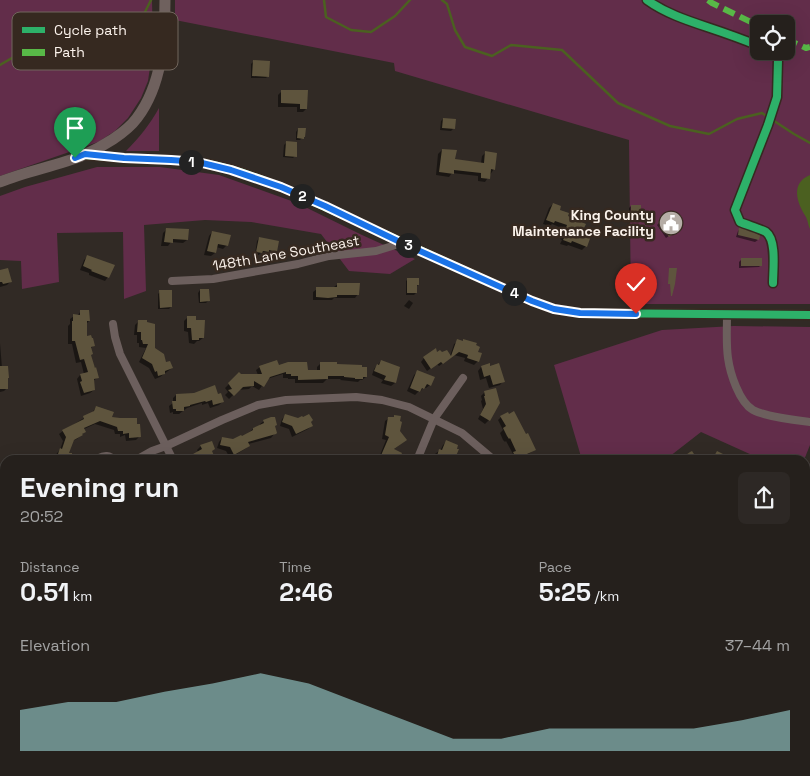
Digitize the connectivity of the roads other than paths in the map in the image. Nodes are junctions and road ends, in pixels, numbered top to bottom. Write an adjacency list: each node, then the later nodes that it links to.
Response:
1 (158, 70): 2 (main road)
2 (85, 154): 3 (main road); 4 (street)
3 (0, 182)
4 (402, 243): 5 (street, 148th Lane Southeast); 6 (street)
5 (172, 281)
6 (727, 315): 7 (street); 11 (street)
7 (810, 316)
8 (113, 324): 12 (street)
9 (463, 378): 10 (street)
10 (434, 419): 12 (street); 15 (street); 16 (street)
11 (810, 422)
12 (166, 446): 13 (street); 14 (street)
13 (145, 455)
14 (170, 455)
15 (419, 455)
16 (489, 455)

